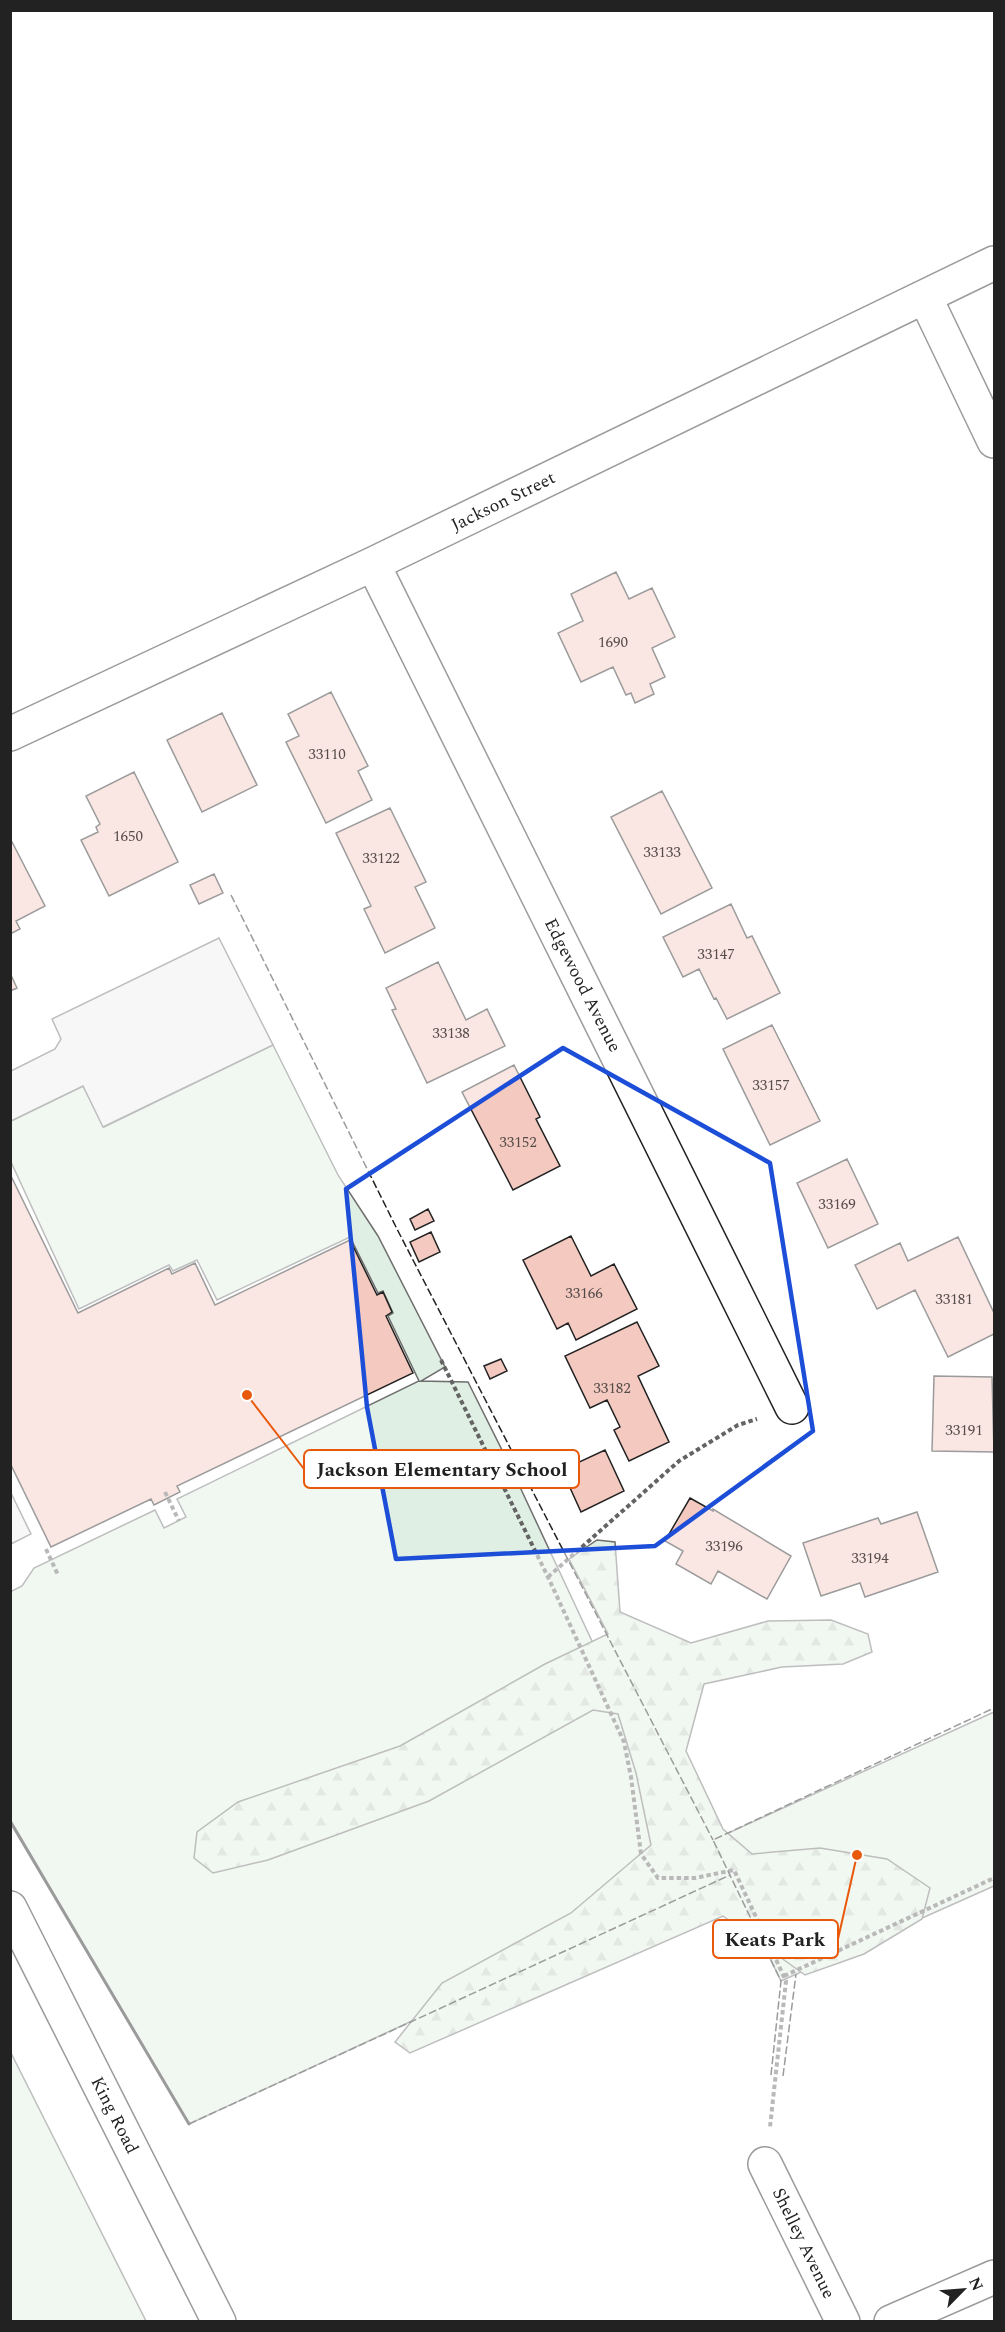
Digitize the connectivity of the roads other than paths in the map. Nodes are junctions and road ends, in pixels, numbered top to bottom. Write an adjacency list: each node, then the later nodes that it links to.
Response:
1 (994, 263): 2 (street, Jackson Street)
2 (925, 297): 3 (street); 4 (street, Jackson Street)
3 (994, 441)
4 (373, 564): 5 (street, Jackson Street); 6 (street, Edgewood Avenue)
5 (10, 734)
6 (792, 1407)
7 (10, 1908): 10 (street, King Road)
8 (765, 2164): 11 (street, Shelley Avenue)
9 (994, 2277): 12 (street)
10 (219, 2322)
11 (843, 2322)
12 (891, 2322)

